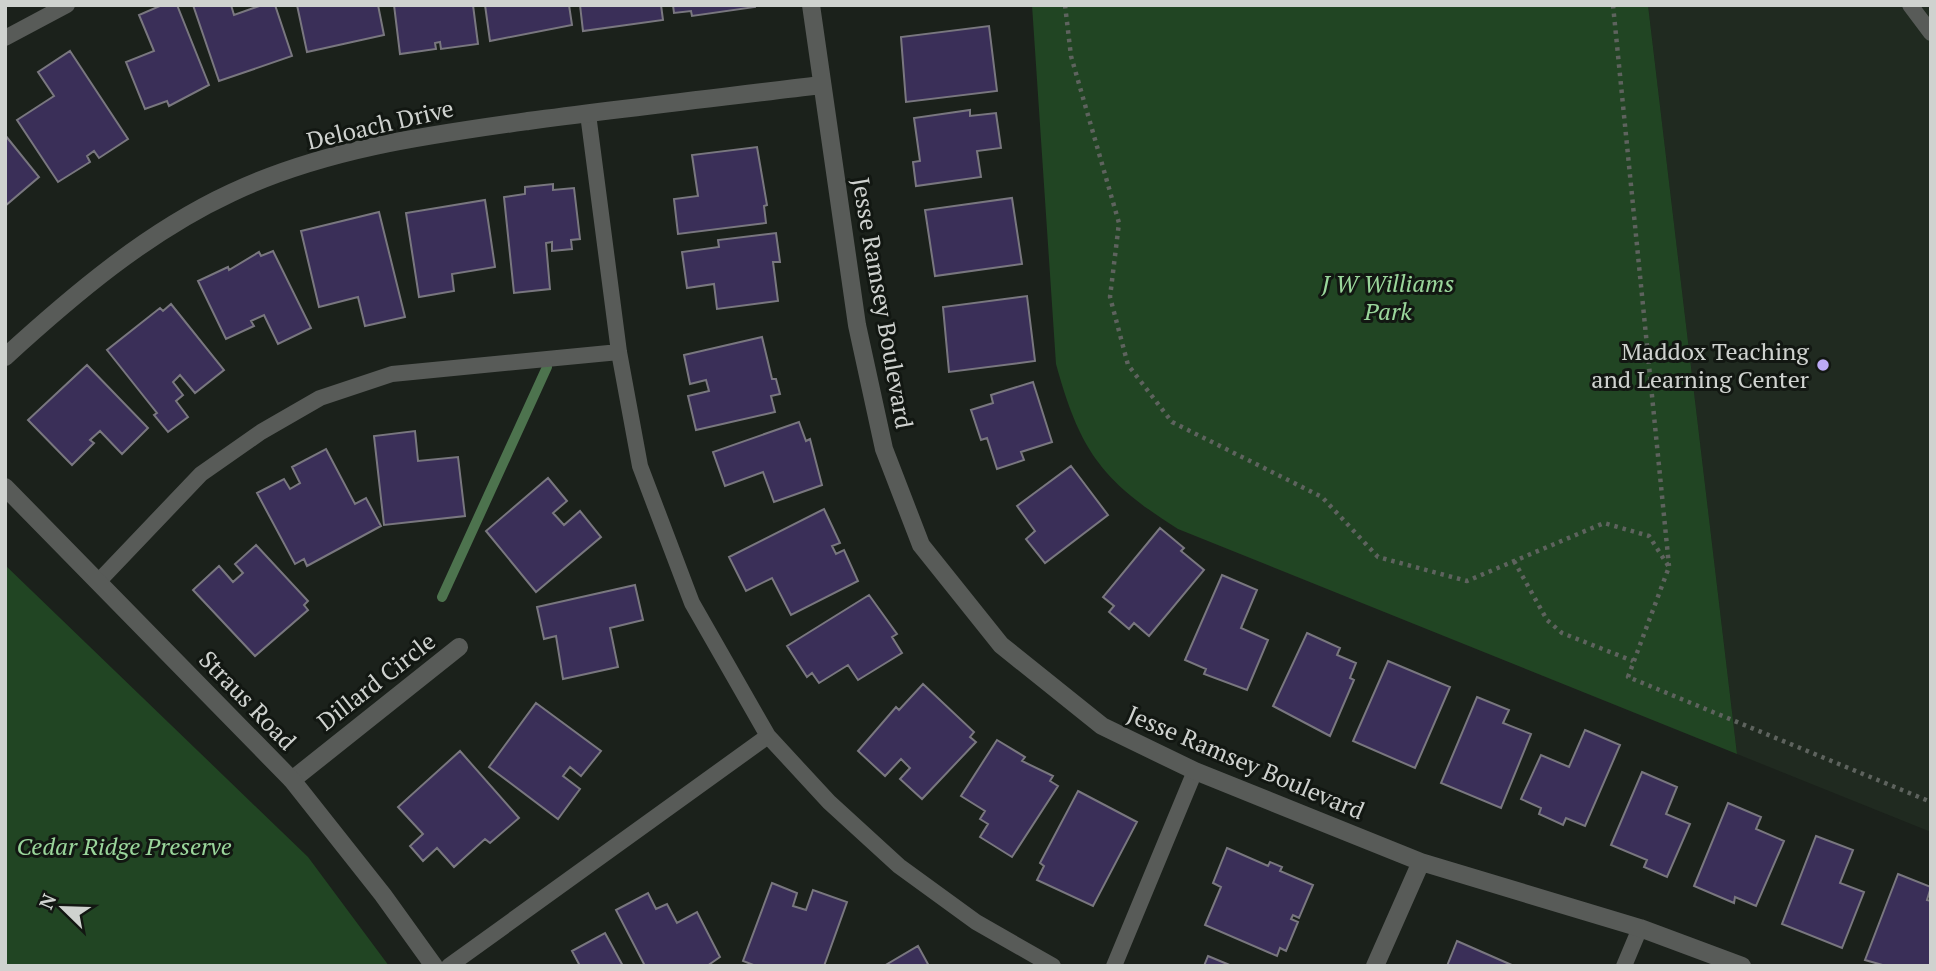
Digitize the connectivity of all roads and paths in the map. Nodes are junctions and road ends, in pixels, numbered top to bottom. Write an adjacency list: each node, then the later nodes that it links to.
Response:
1 (67, 5): 7 (lane)
2 (811, 5): 8 (street, Jesse Ramsey Boulevard)
3 (1065, 5): 13 (path)
4 (1613, 5): 14 (path)
5 (1910, 5): 6 (lane)
6 (1931, 33)
7 (5, 38)
8 (821, 85): 9 (street, Deloach Drive); 19 (street, Jesse Ramsey Boulevard)
9 (588, 114): 10 (lane); 11 (street, Deloach Drive)
10 (619, 352): 15 (lane); 18 (lane)
11 (5, 357)
12 (5, 487): 15 (street, Straus Road)
13 (1514, 561): 14 (path); 17 (path)
14 (1669, 567): 17 (path)
15 (98, 582): 20 (street, Straus Road)
16 (459, 647): 20 (street, Dillard Circle)
17 (1633, 662): 21 (path)
18 (768, 736): 25 (lane); 26 (lane)
19 (1195, 771): 22 (street, Jesse Ramsey Boulevard); 27 (lane)
20 (292, 780): 24 (street, Straus Road)
21 (1931, 802)
22 (1421, 862): 23 (street, Jesse Ramsey Boulevard); 28 (street)
23 (1640, 928): 29 (lane); 30 (street, Jesse Ramsey Boulevard)
24 (435, 966)
25 (449, 966)
26 (1053, 966)
27 (1114, 966)
28 (1375, 966)
29 (1624, 966)
30 (1742, 966)

